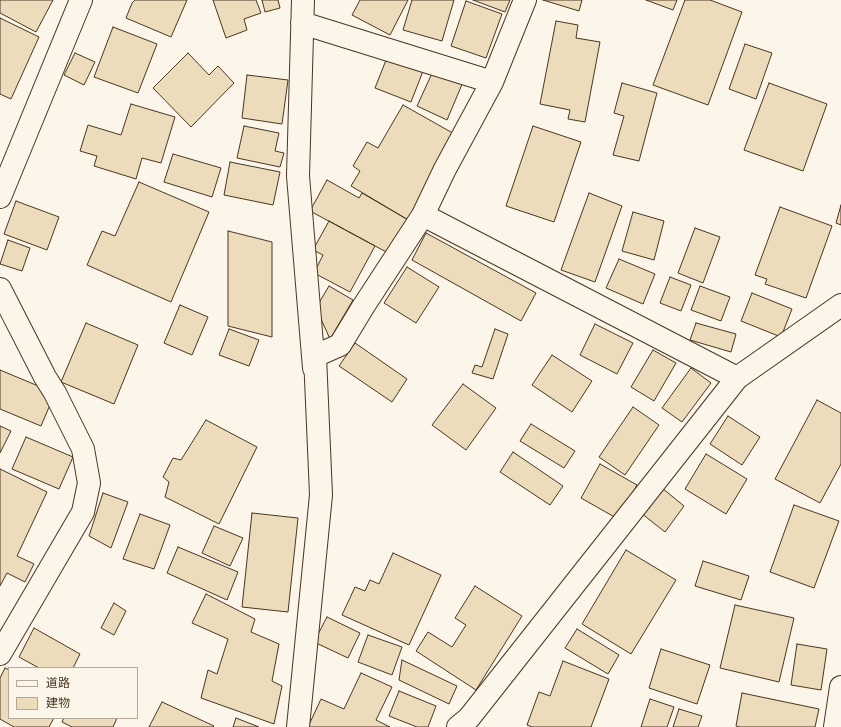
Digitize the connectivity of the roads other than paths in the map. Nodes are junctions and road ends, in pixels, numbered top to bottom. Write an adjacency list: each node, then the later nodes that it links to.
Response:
1 (81, 0): 6 (street)
2 (303, 0): 4 (street)
3 (524, 0): 5 (street)
4 (302, 22): 5 (street); 10 (street)
5 (492, 82): 7 (street)
6 (0, 197)
7 (423, 215): 10 (street); 11 (street)
8 (0, 289): 12 (street)
9 (841, 305): 11 (street)
10 (315, 356): 14 (street)
11 (737, 378): 15 (street)
12 (0, 654)
13 (841, 687): 16 (street)
14 (298, 727)
15 (458, 727)
16 (835, 727)

